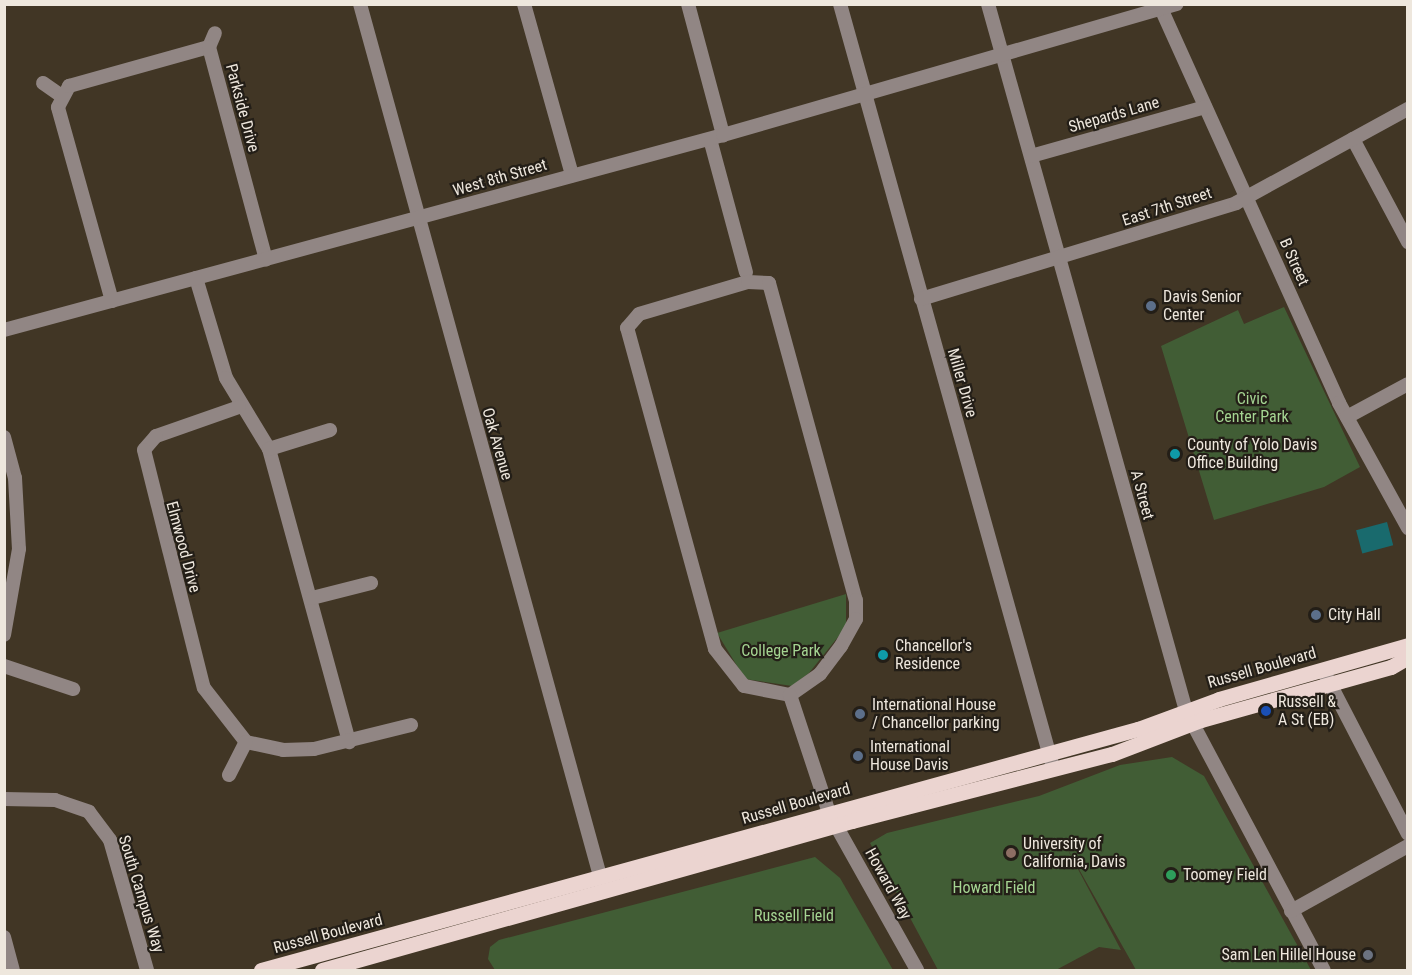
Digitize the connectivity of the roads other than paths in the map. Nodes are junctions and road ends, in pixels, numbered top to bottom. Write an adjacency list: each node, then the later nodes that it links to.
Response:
1 (360, 4): 21 (street, Oak Avenue)
2 (524, 4): 19 (street)
3 (688, 4): 16 (street)
4 (840, 4): 12 (street, Miller Drive)
5 (988, 4): 10 (street, A Street)
6 (1176, 4): 7 (street, West 8th Street)
7 (1161, 8): 10 (street, West 8th Street); 14 (street, B Street)
8 (215, 33): 9 (street)
9 (208, 48): 13 (street, Parkside Drive); 23 (street, Parkside Drive)
10 (1003, 57): 12 (street, West 8th Street); 18 (street, A Street)
11 (44, 83): 13 (street)
12 (866, 94): 16 (street, West 8th Street); 27 (street, Miller Drive)
13 (63, 97): 28 (street)
14 (1205, 107): 18 (street, Shepards Lane); 20 (street, B Street)
15 (1407, 109): 17 (street, East 7th Street)
16 (717, 137): 19 (street, West 8th Street); 25 (street)
17 (1353, 139): 20 (street, East 7th Street); 22 (street)
18 (1031, 156): 24 (street, A Street)
19 (572, 175): 21 (street, West 8th Street)
20 (1246, 198): 24 (street, East 7th Street); 32 (street, B Street)
21 (419, 218): 23 (street, West 8th Street); 61 (street, Oak Avenue)
22 (1407, 242)
23 (266, 259): 26 (street, West 8th Street)
24 (1060, 259): 27 (street, East 7th Street); 50 (street, A Street)
25 (746, 273)
26 (196, 278): 28 (street, West 8th Street); 31 (street)
27 (921, 299): 54 (street, Miller Drive)
28 (112, 301): 29 (street, West 8th Street)
29 (4, 330)
30 (1407, 384): 32 (street)
31 (239, 407): 35 (street); 52 (street, Elmwood Drive)
32 (1347, 417): 36 (street, B Street)
33 (330, 430): 35 (street)
34 (4, 437): 38 (street)
35 (269, 449): 40 (street)
36 (1407, 528)
37 (4, 547): 38 (street)
38 (19, 549): 41 (street)
39 (371, 583): 40 (street)
40 (312, 598): 53 (street)
41 (4, 635)
42 (1407, 645): 47 (main road, Russell Boulevard)
43 (1407, 657): 46 (main road, Russell Boulevard)
44 (1407, 665): 46 (main road)
45 (4, 666): 48 (street)
46 (1391, 667): 47 (main road, Russell Boulevard)
47 (1326, 677): 50 (main road, Russell Boulevard); 59 (street)
48 (73, 689)
49 (790, 695): 49 (street); 58 (street)
50 (1188, 718): 54 (main road, Russell Boulevard); 55 (main road, Russell Boulevard); 64 (street, A Street)
51 (411, 725): 53 (street)
52 (246, 742): 53 (street); 56 (street)
53 (349, 742)
54 (1049, 754): 55 (street, Miller Drive); 58 (main road, Russell Boulevard)
55 (1053, 769): 58 (main road, Russell Boulevard)
56 (229, 775)
57 (4, 799): 68 (street, South Campus Way)
58 (833, 819): 61 (main road, Russell Boulevard); 62 (main road, Russell Boulevard); 71 (street, Howard Way)
59 (1407, 834)
60 (1407, 846): 64 (street)
61 (600, 877): 62 (street, Oak Avenue); 63 (main road, Russell Boulevard)
62 (605, 892): 65 (main road, Russell Boulevard)
63 (498, 906): 65 (main road); 69 (main road, Russell Boulevard)
64 (1291, 910): 72 (street, A Street)
65 (468, 931): 70 (main road, Russell Boulevard)
66 (4, 937): 67 (street)
67 (13, 970)
68 (147, 970)
69 (261, 970)
70 (322, 970)
71 (917, 970)
72 (1324, 970)

